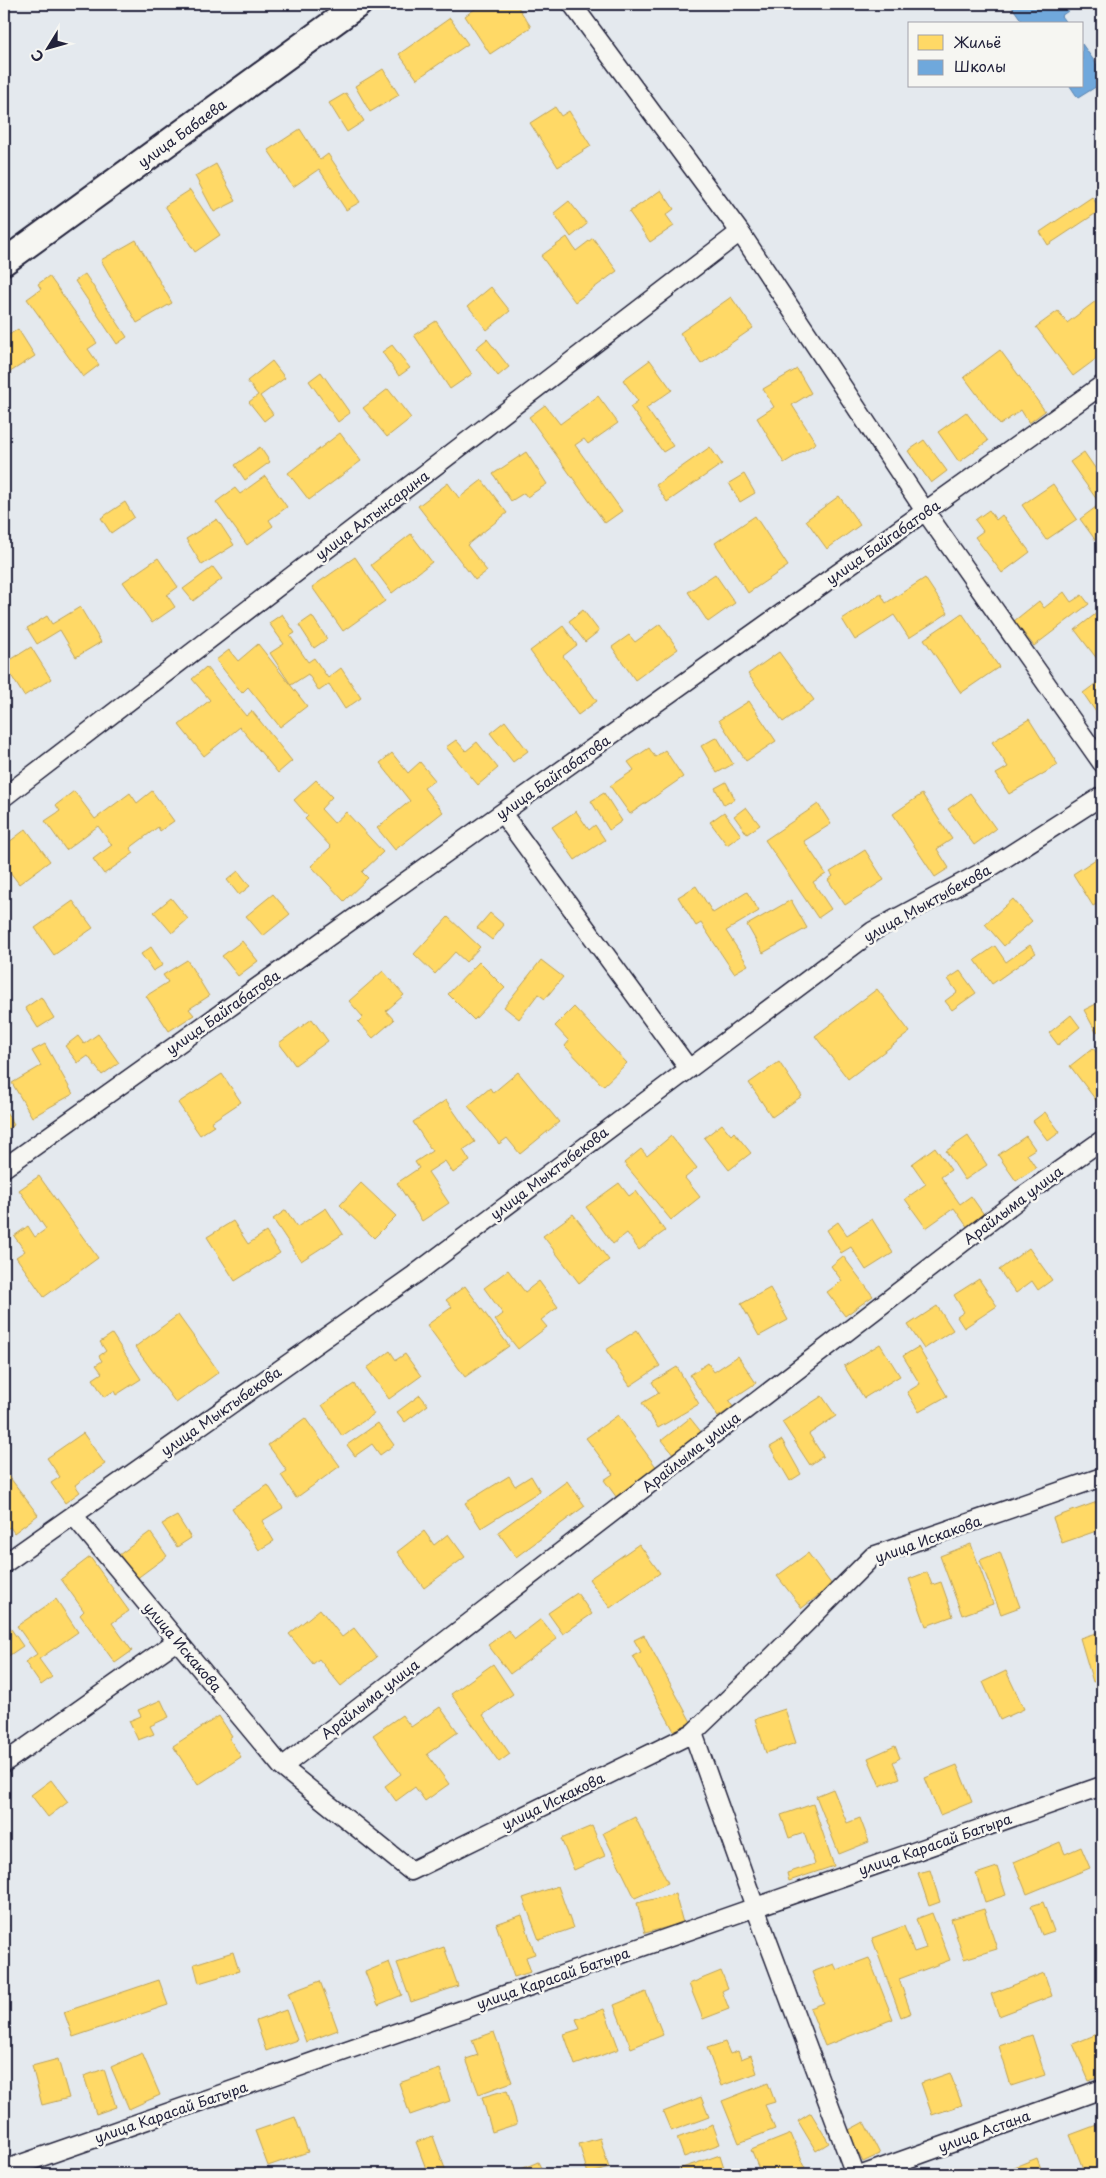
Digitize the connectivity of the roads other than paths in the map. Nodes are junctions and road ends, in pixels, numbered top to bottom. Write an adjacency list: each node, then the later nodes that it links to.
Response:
1 (359, 4): 4 (street, улица Бабаева)
2 (572, 4): 3 (street)
3 (740, 232): 6 (street); 9 (street, улица Алтынсарина)
4 (4, 262)
5 (1102, 385): 6 (street, улица Байгабатова)
6 (925, 511): 7 (street); 10 (street, улица Байгабатова)
7 (1102, 764)
8 (1102, 796): 11 (street, улица Мыктыбекова)
9 (4, 797)
10 (502, 813): 11 (street); 13 (street, улица Байгабатова)
11 (689, 1069): 15 (street, улица Мыктыбекова)
12 (1102, 1140): 20 (street, Арайлыма улица)
13 (4, 1168)
14 (1102, 1477): 18 (street, улица Искакова)
15 (74, 1516): 16 (street, улица Мыктыбекова); 17 (street, улица Искакова)
16 (4, 1564)
17 (178, 1640): 19 (street); 20 (street, улица Искакова)
18 (693, 1733): 20 (street, улица Искакова); 22 (street)
19 (4, 1763)
20 (282, 1767)
21 (1102, 1786): 22 (street, улица Карасай Батыра)
22 (755, 1908): 24 (street, улица Карасай Батыра); 25 (street)
23 (1102, 2089): 26 (street, улица Астана)
24 (4, 2170)
25 (856, 2174)
26 (865, 2174)

